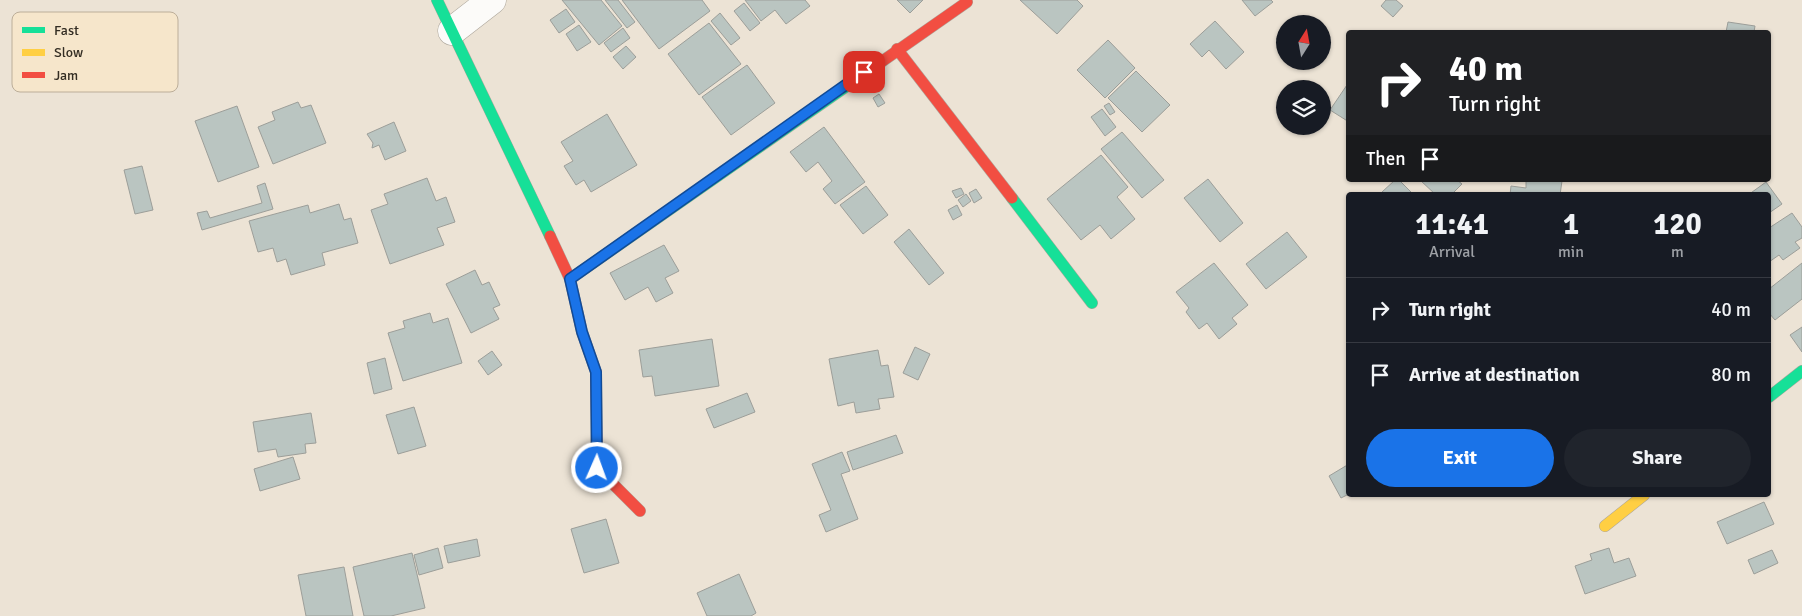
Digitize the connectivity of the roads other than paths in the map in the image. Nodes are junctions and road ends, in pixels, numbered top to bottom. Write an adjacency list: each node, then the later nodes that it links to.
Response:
1 (437, 0): 4 (street)
2 (492, 0): 4 (street)
3 (967, 2): 5 (street)
4 (452, 31): 6 (street)
5 (897, 49): 6 (street); 7 (street)
6 (570, 279): 11 (street)
7 (1092, 303)
8 (1802, 371): 9 (street)
9 (1771, 395)
10 (1641, 497): 12 (street)
11 (640, 511)
12 (1605, 526)

